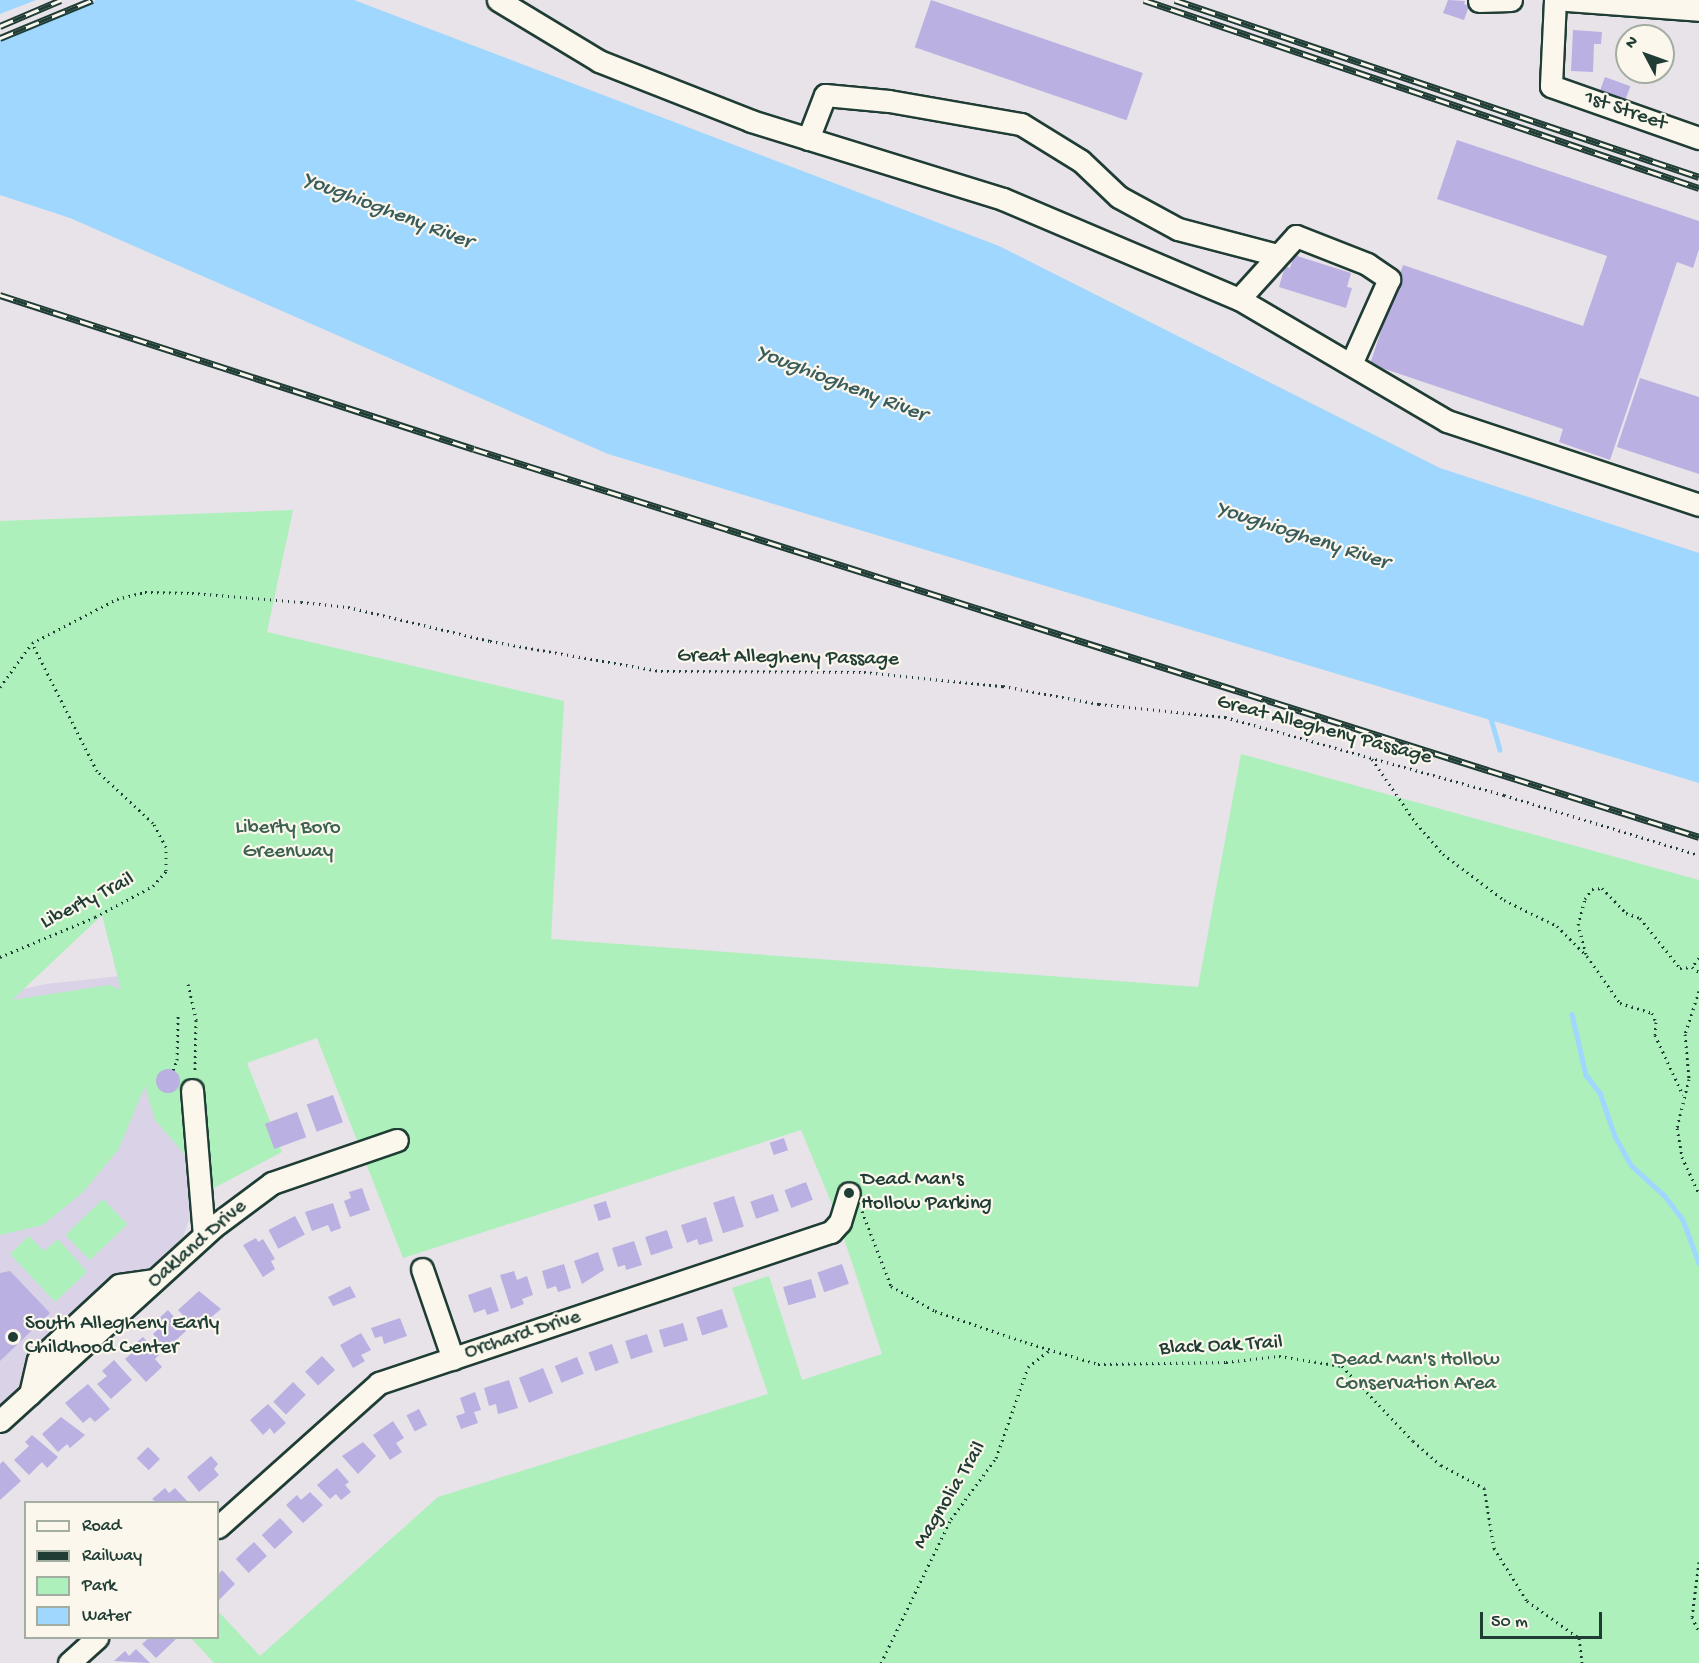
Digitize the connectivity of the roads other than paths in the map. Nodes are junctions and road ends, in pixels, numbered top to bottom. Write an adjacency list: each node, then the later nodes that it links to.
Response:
1 (498, 0): 8 (street)
2 (1510, 0): 5 (street)
3 (1555, 0): 7 (street, 1st Street)
4 (1567, 0): 6 (street)
5 (1479, 1)
6 (1699, 10)
7 (1699, 138)
8 (808, 139): 9 (street); 10 (street)
9 (1277, 255): 10 (street); 11 (street)
10 (1239, 299): 11 (street)
11 (1351, 364): 12 (street)
12 (1699, 505)
13 (192, 1090): 16 (street)
14 (397, 1140): 16 (street, Oakland Drive)
15 (849, 1193): 18 (street, Orchard Drive)
16 (204, 1235): 19 (street, Oakland Drive)
17 (422, 1269): 18 (street)
18 (453, 1359): 20 (street, Orchard Drive)
19 (0, 1421)
20 (219, 1526)
21 (96, 1639): 22 (street)
22 (69, 1663)

